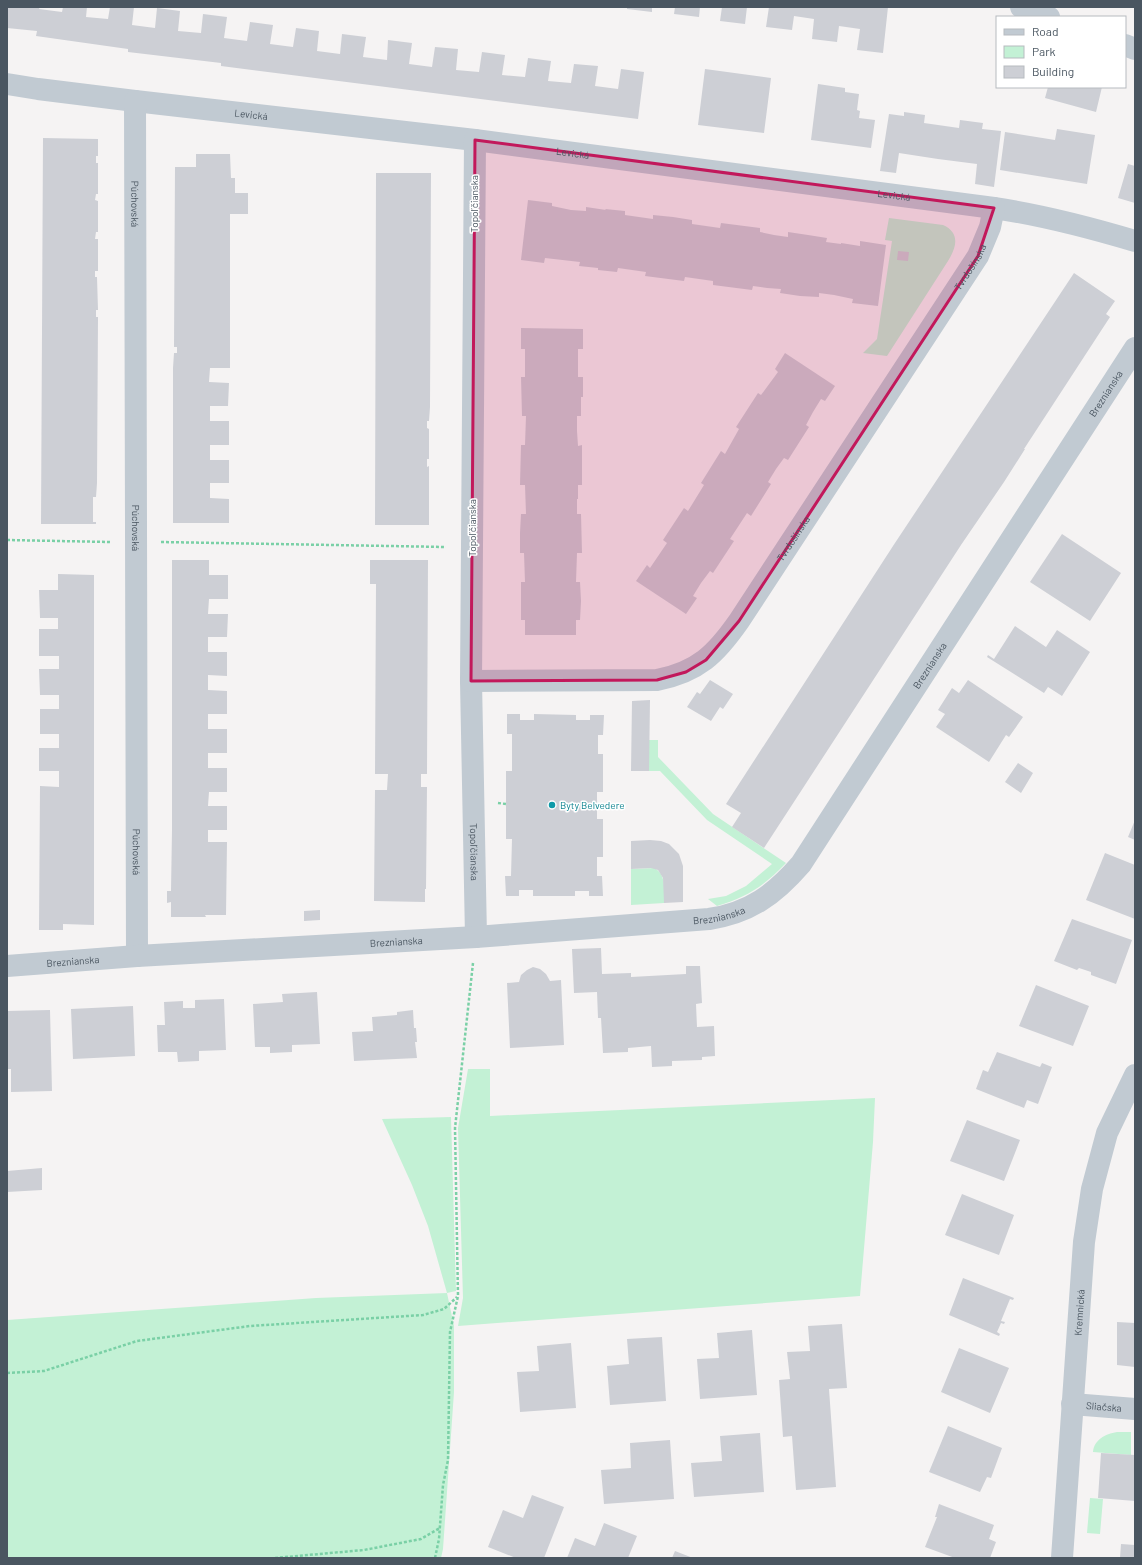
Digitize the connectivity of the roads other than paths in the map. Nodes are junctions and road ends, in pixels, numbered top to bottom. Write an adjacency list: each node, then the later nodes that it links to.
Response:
1 (1021, 7): 2 (street)
2 (1046, 16)
3 (7, 84): 4 (street, Levická)
4 (135, 101): 5 (street, Levická); 11 (street, Púchovská)
5 (475, 140): 6 (street, Levická); 9 (street, Topoľčianska)
6 (994, 208): 7 (street, Levická); 9 (street, Tvrdošínska)
7 (1135, 241)
8 (1135, 348): 10 (street, Breznianska)
9 (471, 681): 10 (street, Topoľčianska)
10 (475, 927): 11 (street, Breznianska)
11 (137, 956): 12 (street, Breznianska)
12 (7, 966)
13 (1135, 1075): 14 (street, Kremnická)
14 (1072, 1404): 15 (street, Sliačska); 16 (street, Kremnická)
15 (1135, 1409)
16 (1062, 1558)

